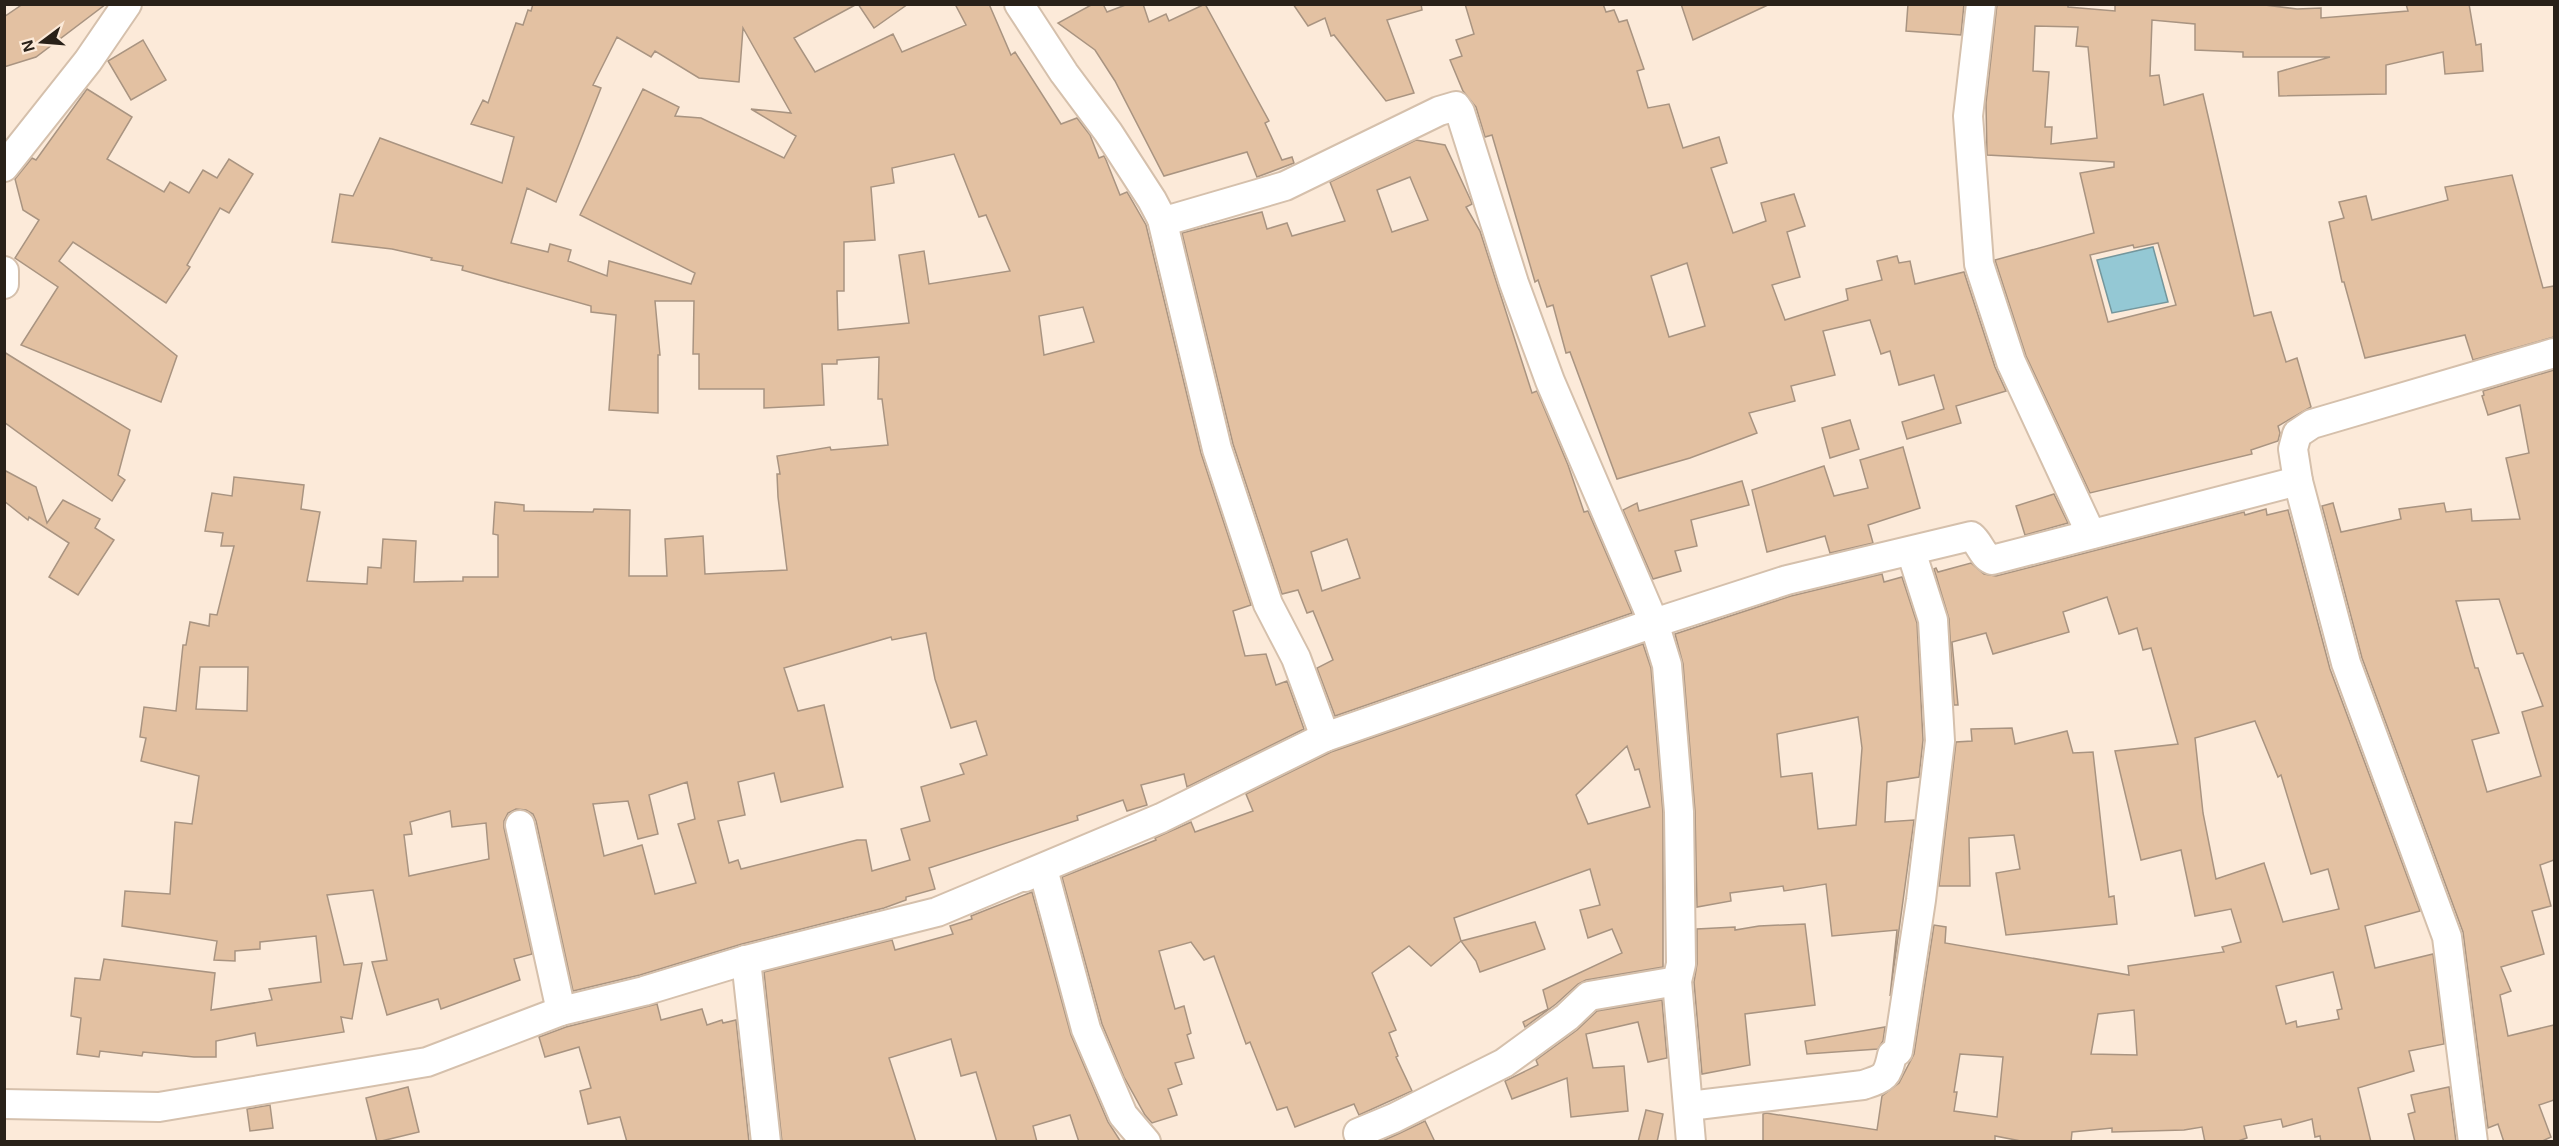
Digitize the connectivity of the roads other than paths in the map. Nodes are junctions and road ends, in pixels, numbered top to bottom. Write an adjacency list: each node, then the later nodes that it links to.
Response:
1 (128, 4): 4 (street)
2 (1019, 4): 5 (street)
3 (1981, 4): 10 (street)
4 (4, 167)
5 (1162, 219): 12 (street); 13 (street)
6 (4, 271): 7 (street)
7 (4, 284)
8 (2554, 352): 9 (street)
9 (2298, 481): 10 (street); 25 (street)
10 (2091, 534): 11 (street)
11 (1911, 551): 12 (street); 20 (street)
12 (1654, 623): 13 (street); 17 (street)
13 (1325, 736): 15 (street)
14 (520, 825): 18 (street)
15 (1020, 879): 16 (street); 23 (street)
16 (746, 960): 18 (street); 22 (street)
17 (1677, 981): 20 (street); 21 (street)
18 (561, 1011): 19 (street)
19 (4, 1104)
20 (1689, 1106): 24 (street)
21 (1358, 1133)
22 (766, 1142)
23 (1146, 1142)
24 (1691, 1142)
25 (2473, 1142)

